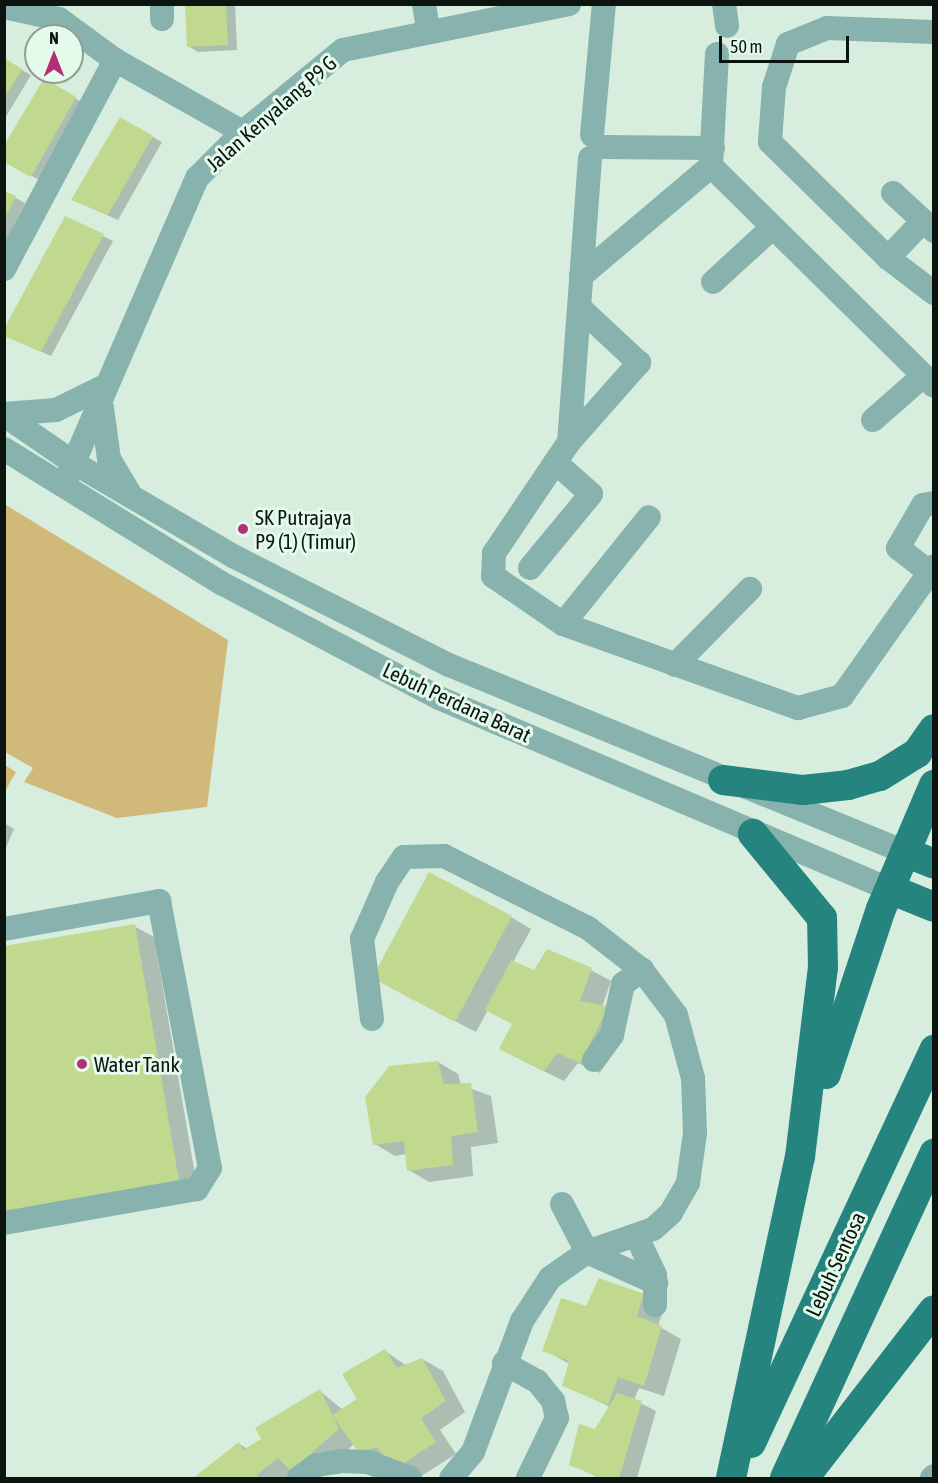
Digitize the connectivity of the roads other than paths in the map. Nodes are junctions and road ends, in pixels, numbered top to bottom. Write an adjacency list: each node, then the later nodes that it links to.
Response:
1 (424, 4): 6 (street)
2 (569, 4): 6 (street, Jalan Kenyalang P9 G)
3 (604, 4): 11 (street)
4 (4, 7): 5 (street)
5 (59, 12): 9 (street)
6 (428, 30): 10 (street, Jalan Kenyalang P9 G)
7 (933, 32): 16 (street)
8 (717, 54): 12 (street)
9 (115, 60): 10 (street); 17 (street)
10 (243, 132): 23 (street, Jalan Kenyalang P9 G)
11 (595, 147): 12 (street); 18 (street)
12 (712, 157): 15 (street); 18 (street)
13 (893, 193): 14 (street)
14 (928, 226): 16 (street)
15 (772, 228): 19 (street); 22 (street)
16 (888, 258): 20 (street)
17 (4, 269)
18 (581, 276): 21 (street)
19 (714, 282)
20 (933, 293)
21 (580, 308): 27 (street); 27 (street)
22 (928, 381): 25 (street)
23 (101, 394): 24 (street); 28 (street, Jalan Kenyalang P9 G); 30 (street)
24 (4, 414): 28 (street, Lebuh Perdana Barat)
25 (873, 420)
26 (4, 449): 29 (street, Lebuh Perdana Barat)
27 (562, 452): 33 (street); 36 (street)
28 (68, 459): 29 (street, Jalan Kenyalang P9 G); 30 (street, Lebuh Perdana Barat)
29 (54, 483): 41 (street, Lebuh Perdana Barat)
30 (132, 497): 39 (street, Lebuh Perdana Barat)
31 (933, 503): 34 (street)
32 (649, 517): 36 (street)
33 (530, 568)
34 (931, 569): 37 (street)
35 (750, 589): 37 (street)
36 (563, 624): 37 (street)
37 (675, 665)
38 (933, 729): 39 (main road)
39 (723, 780): 42 (street, Lebuh Perdana Barat)
40 (933, 785): 42 (main road)
41 (753, 834): 43 (street, Lebuh Perdana Barat); 50 (main road)
42 (921, 859): 43 (main road)
43 (911, 898): 50 (main road)
44 (4, 928): 52 (street)
45 (642, 970): 46 (street); 48 (street); 53 (street)
46 (372, 1019)
47 (933, 1050): 63 (main road, Lebuh Sentosa)
48 (594, 1060)
49 (933, 1154): 64 (main road, Lebuh Sentosa)
50 (800, 1157): 63 (main road)
51 (562, 1203): 54 (street)
52 (4, 1223)
53 (637, 1237): 54 (street); 54 (street)
54 (587, 1252): 56 (street)
55 (933, 1310): 65 (main road)
56 (504, 1363): 61 (street); 62 (street)
57 (300, 1479): 58 (street)
58 (410, 1479)
59 (422, 1479): 60 (street)
60 (429, 1479)
61 (451, 1479)
62 (528, 1479)
63 (733, 1479)
64 (785, 1479)
65 (804, 1479)

